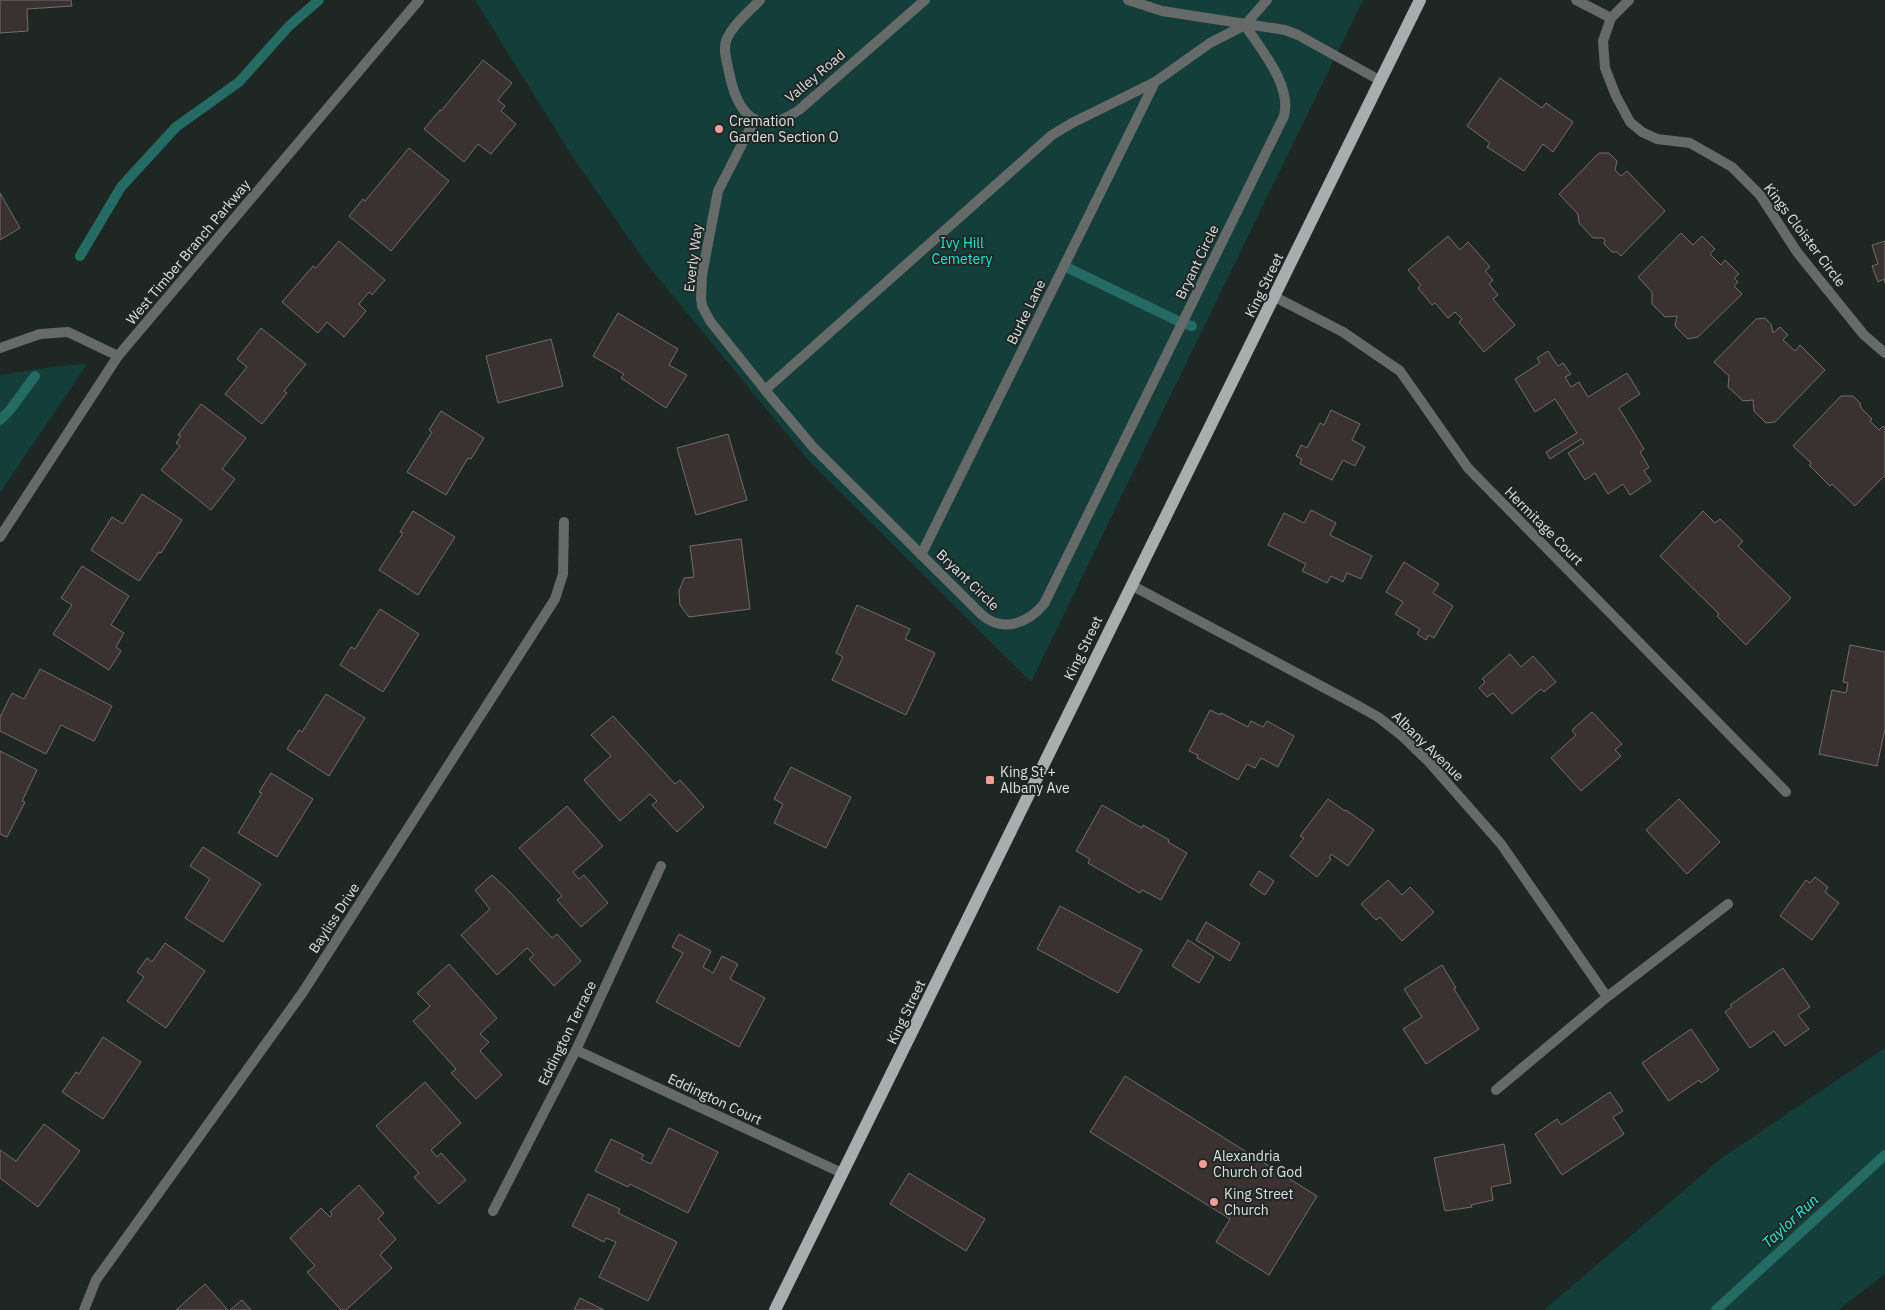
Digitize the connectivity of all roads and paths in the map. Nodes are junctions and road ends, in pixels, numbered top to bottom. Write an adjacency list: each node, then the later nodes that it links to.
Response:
1 (419, 0): 17 (street, West Timber Branch Parkway)
2 (760, 0): 13 (street)
3 (925, 0): 13 (street, Valley Road)
4 (1128, 0): 10 (street)
5 (1267, 0): 10 (street)
6 (1420, 0): 11 (main road, King Street)
7 (1576, 0): 9 (street)
8 (1629, 0): 9 (street, Kings Cloister Circle)
9 (1611, 18): 16 (street, Kings Cloister Circle)
10 (1245, 25): 11 (street); 12 (street); 21 (street, Bryant Circle)
11 (1381, 80): 14 (main road, King Street)
12 (1155, 82): 18 (street); 21 (street, Burke Lane)
13 (756, 119): 18 (street, Everly Way)
14 (1275, 297): 22 (main road, King Street); 23 (street, Hermitage Court)
15 (0, 348): 17 (street)
16 (1885, 353)
17 (118, 356): 20 (street, West Timber Branch Parkway)
18 (766, 390): 21 (street, Bryant Circle)
19 (564, 522): 31 (street, Bayliss Drive)
20 (0, 537)
21 (921, 555)
22 (1131, 585): 26 (street, Albany Avenue); 29 (main road, King Street)
23 (1786, 792)
24 (662, 866): 27 (street, Eddington Terrace)
25 (1728, 904): 26 (street)
26 (1607, 997): 28 (street)
27 (576, 1050): 29 (street, Eddington Court); 30 (street, Eddington Terrace)
28 (1496, 1090)
29 (842, 1173): 32 (main road, King Street)
30 (493, 1211)
31 (84, 1310)
32 (775, 1310)

